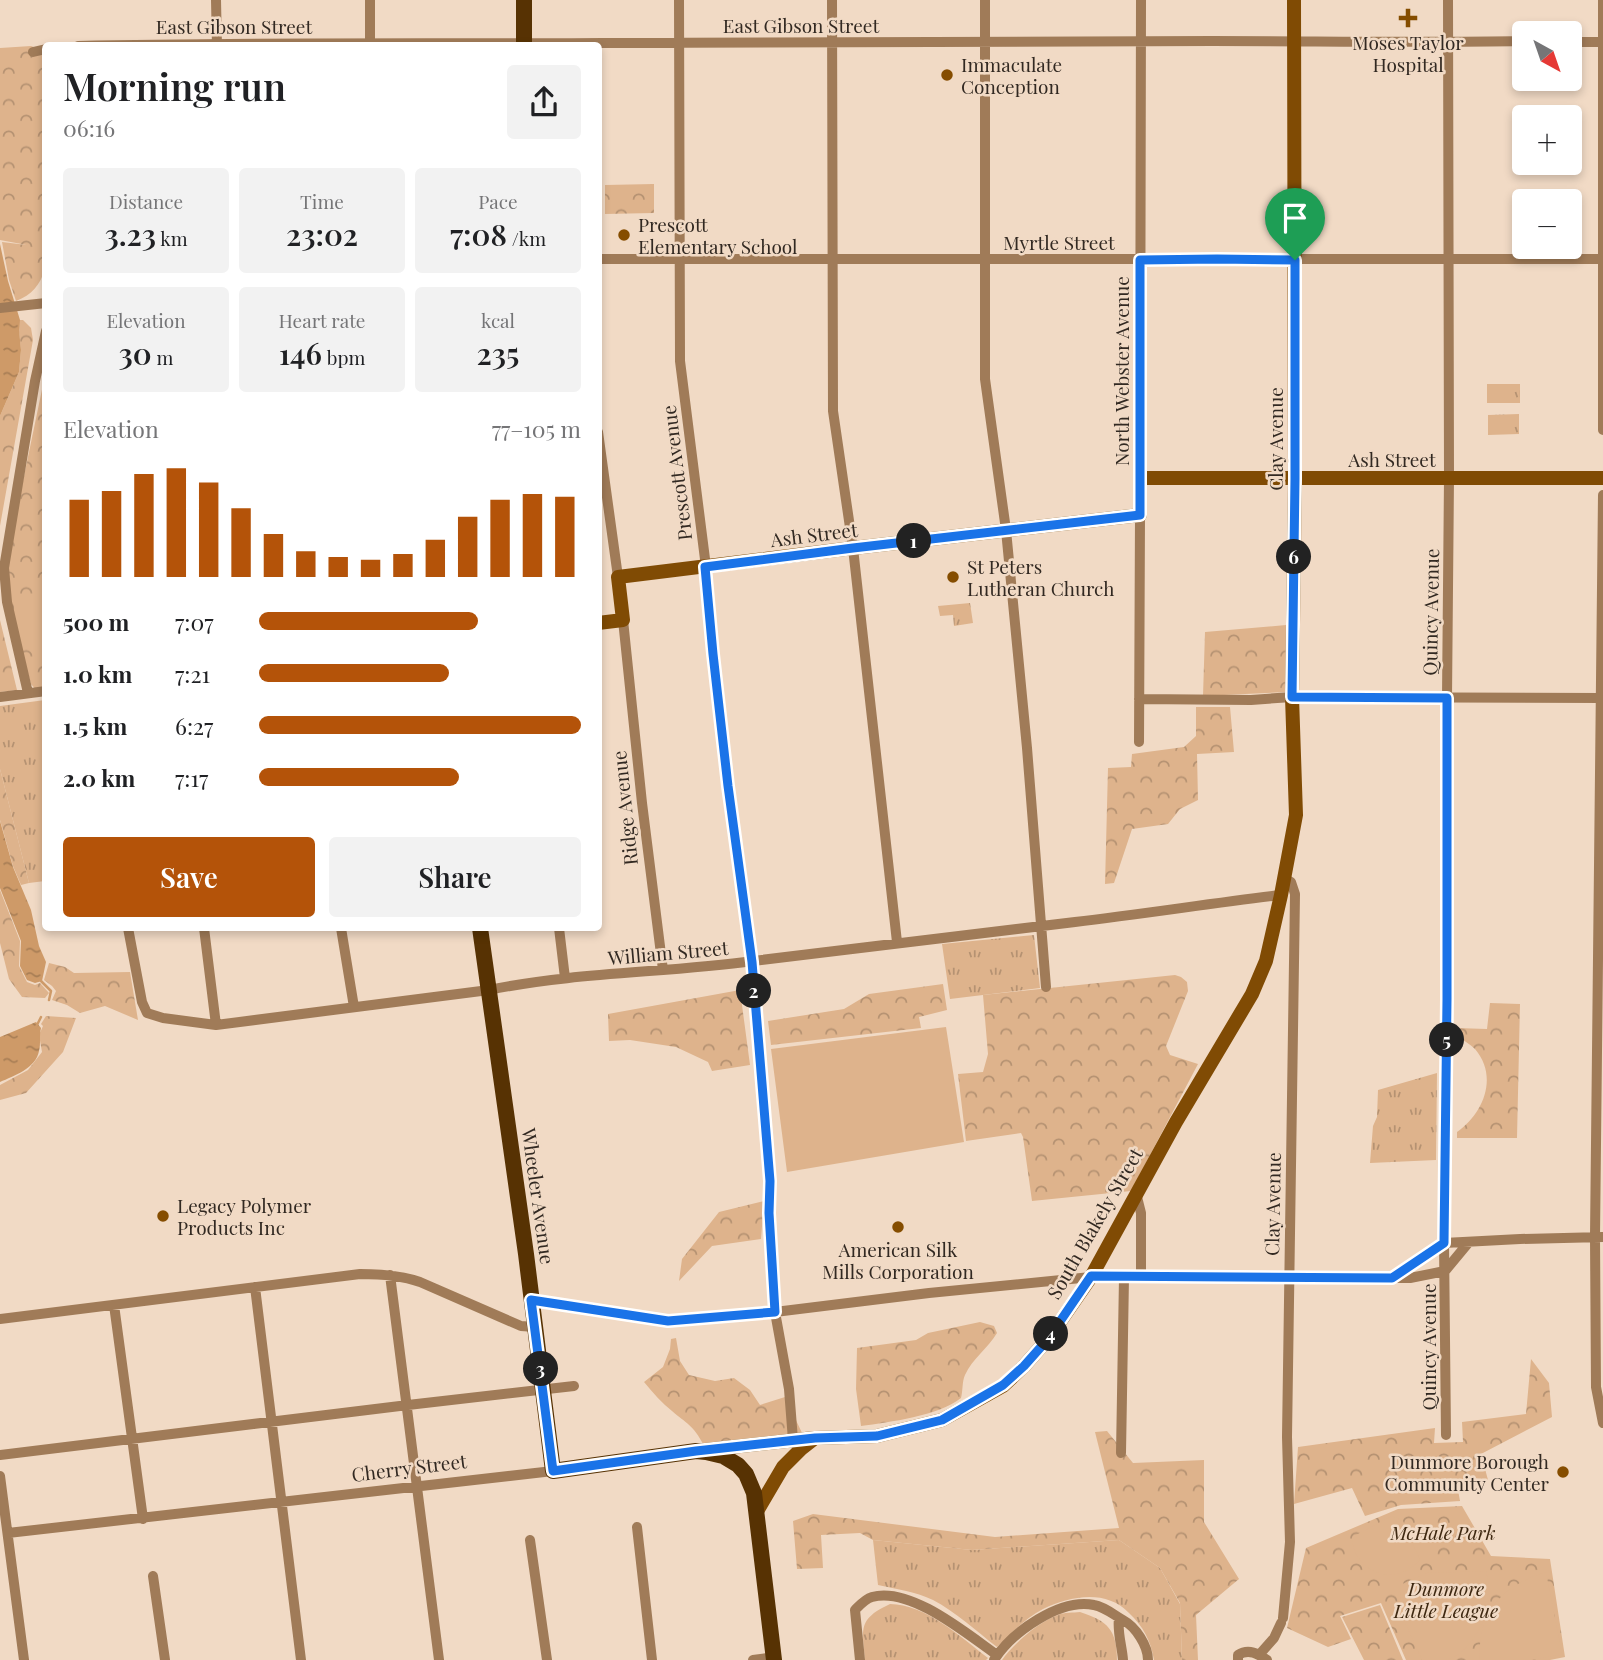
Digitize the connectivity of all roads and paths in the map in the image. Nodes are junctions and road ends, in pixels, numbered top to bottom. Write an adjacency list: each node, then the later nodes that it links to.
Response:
1 (216, 0): 14 (street)
2 (370, 0): 15 (street)
3 (524, 0): 16 (main road)
4 (679, 0): 23 (street, Prescott Avenue)
5 (832, 0): 17 (street)
6 (985, 0): 11 (street)
7 (1141, 0): 12 (street, North Webster Avenue)
8 (1294, 0): 18 (main road, Clay Avenue)
9 (1448, 0): 19 (street, Quincy Avenue)
10 (1603, 0): 21 (street)
11 (985, 41): 12 (street, East Gibson Street); 17 (street, East Gibson Street); 31 (street)
12 (1141, 41): 18 (street, East Gibson Street); 32 (street, North Webster Avenue)
13 (1512, 41): 19 (street, East Gibson Street)
14 (217, 42)
15 (370, 42)
16 (524, 42)
17 (832, 42): 23 (street, East Gibson Street); 28 (street)
18 (1294, 42): 19 (street, East Gibson Street); 33 (main road, Clay Avenue)
19 (1448, 42): 29 (street, Quincy Avenue)
20 (1582, 42): 21 (street)
21 (1603, 42): 30 (street)
22 (602, 43): 23 (street, East Gibson Street)
23 (679, 43): 27 (street, Prescott Avenue)
24 (42, 50): 25 (street)
25 (33, 52)
26 (602, 259): 27 (street, Myrtle Street)
27 (679, 259): 28 (street, Myrtle Street); 47 (street, Prescott Avenue)
28 (833, 259): 31 (street, Myrtle Street); 46 (street)
29 (1449, 259): 30 (street, Myrtle Street); 33 (street, Myrtle Street); 40 (street, Quincy Avenue)
30 (1603, 259): 37 (street)
31 (986, 260): 32 (street, Myrtle Street); 45 (street)
32 (1140, 260): 33 (street, Myrtle Street); 39 (street, North Webster Avenue)
33 (1295, 260): 42 (main road, Clay Avenue)
34 (42, 303): 35 (street)
35 (0, 309)
36 (42, 351): 52 (street)
37 (1603, 430)
38 (602, 461): 48 (street, Ridge Avenue)
39 (1140, 478): 42 (main road, Ash Street); 44 (main road, North Webster Avenue)
40 (1449, 478): 41 (main road, Ash Street); 42 (main road, Ash Street); 55 (street, Quincy Avenue)
41 (1603, 478)
42 (1295, 479): 54 (main road, Clay Avenue)
43 (1603, 495): 56 (street)
44 (1140, 515): 45 (main road, Ash Street); 57 (street, North Webster Avenue)
45 (1006, 530): 46 (main road, Ash Street); 61 (street)
46 (853, 548): 47 (main road, Ash Street); 67 (street)
47 (705, 567): 48 (main road, Ash Street); 68 (street, Prescott Avenue)
48 (618, 577): 49 (main road, Ridge Avenue)
49 (623, 620): 50 (main road); 69 (street, Ridge Avenue)
50 (602, 623)
51 (42, 691): 52 (street)
52 (28, 693): 53 (street)
53 (0, 697)
54 (1292, 697): 55 (street); 57 (street); 59 (main road, Clay Avenue)
55 (1447, 698): 56 (street); 78 (street, Quincy Avenue)
56 (1602, 698): 76 (street)
57 (1139, 699): 58 (street, North Webster Avenue)
58 (1139, 742)
59 (1284, 878): 60 (main road, Clay Avenue); 83 (street, Clay Avenue)
60 (1281, 895): 61 (street, William Street); 75 (main road, South Blakely Street)
61 (1040, 925): 67 (street, William Street); 71 (street)
62 (129, 931): 74 (street, William Street)
63 (204, 931): 74 (street)
64 (342, 931): 73 (street)
65 (480, 931): 72 (main road, Wheeler Avenue)
66 (559, 931): 70 (street)
67 (897, 942): 68 (street, William Street)
68 (752, 962): 69 (street, William Street); 89 (street, Prescott Avenue)
69 (663, 970): 70 (street, William Street)
70 (565, 978): 72 (street, William Street)
71 (1046, 987)
72 (489, 990): 73 (street, William Street); 87 (main road, Wheeler Avenue)
73 (354, 1006): 74 (street, William Street)
74 (216, 1025)
75 (1136, 1193): 81 (main road, South Blakely Street); 82 (street)
76 (1599, 1237): 77 (street); 96 (street)
77 (1469, 1242): 78 (street); 79 (street)
78 (1444, 1243): 79 (street, Quincy Avenue); 85 (street)
79 (1445, 1271): 85 (street); 97 (street, Quincy Avenue)
80 (390, 1275): 86 (street); 91 (street); 94 (street)
81 (1091, 1276): 84 (street); 89 (street); 98 (main road, South Blakely Street)
82 (1142, 1277): 83 (street); 84 (street)
83 (1291, 1277): 85 (street); 116 (street, Clay Avenue)
84 (1124, 1278): 102 (street)
85 (1392, 1278)
86 (255, 1287): 88 (street); 95 (street)
87 (531, 1300): 89 (street); 91 (main road, Wheeler Avenue)
88 (114, 1305): 90 (street); 99 (street)
89 (775, 1312): 100 (street, Prescott Avenue)
90 (0, 1319)
91 (535, 1327): 93 (main road, Wheeler Avenue)
92 (574, 1386): 93 (street)
93 (544, 1391): 94 (street); 104 (main road, Wheeler Avenue)
94 (408, 1405): 95 (street); 106 (street)
95 (271, 1422): 99 (street); 107 (street)
96 (1603, 1423)
97 (1446, 1435)
98 (815, 1438): 100 (main road, Cherry Street); 108 (main road)
99 (133, 1439): 103 (street); 109 (street)
100 (793, 1440): 101 (main road, Cherry Street)
101 (696, 1451): 104 (main road, Cherry Street); 108 (main road)
102 (1121, 1453)
103 (0, 1455)
104 (553, 1471): 106 (street, Cherry Street)
105 (0, 1476): 111 (street)
106 (418, 1487): 107 (street, Cherry Street); 122 (street)
107 (282, 1503): 109 (street, Cherry Street); 121 (street)
108 (756, 1513): 117 (main road)
109 (144, 1519): 111 (street, Cherry Street)
110 (637, 1527): 124 (street)
111 (8, 1534): 119 (street)
112 (530, 1540): 123 (street)
113 (153, 1576): 120 (street)
114 (1119, 1618): 115 (street); 127 (street); 128 (street)
115 (995, 1657): 126 (street)
116 (1263, 1658): 118 (street)
117 (774, 1659): 125 (street)
118 (1238, 1659)
119 (24, 1660)
120 (165, 1660)
121 (301, 1660)
122 (439, 1660)
123 (547, 1660)
124 (652, 1660)
125 (753, 1660)
126 (860, 1660)
127 (1123, 1660)
128 (1147, 1660)

